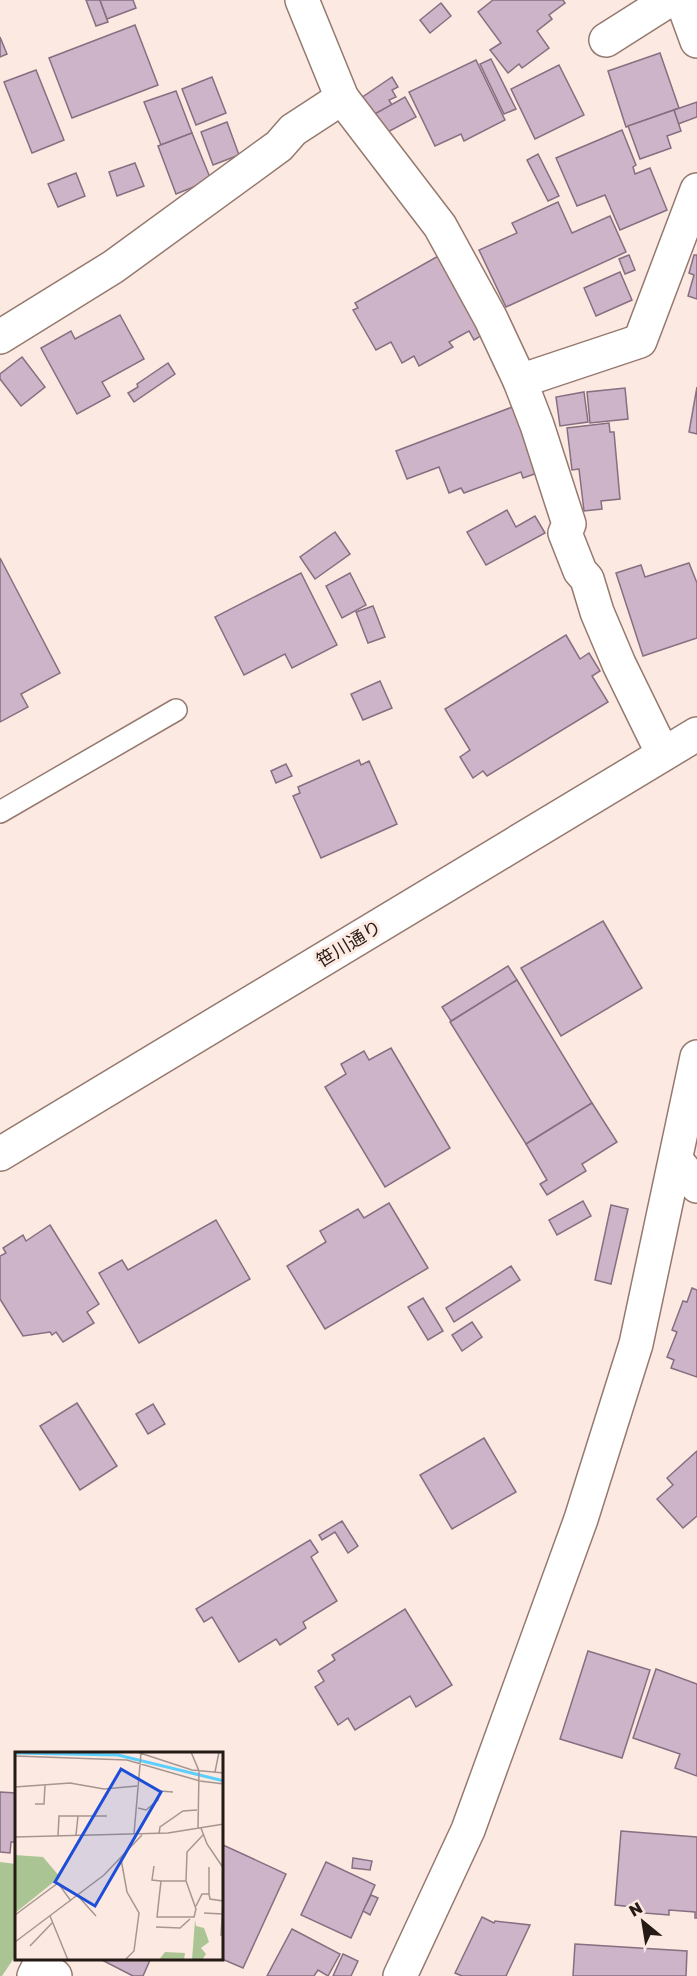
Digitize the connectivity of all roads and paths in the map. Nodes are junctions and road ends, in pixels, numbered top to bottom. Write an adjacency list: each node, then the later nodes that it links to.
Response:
1 (302, 0): 6 (street)
2 (669, 0): 4 (street)
3 (682, 0): 5 (street)
4 (606, 40)
5 (697, 41)
6 (342, 98): 8 (street); 9 (street)
7 (697, 190): 9 (street)
8 (0, 337)
9 (520, 381): 12 (street)
10 (176, 710): 13 (lane)
11 (697, 734): 12 (street, 笹川通り)
12 (663, 754): 15 (street, 笹川通り)
13 (0, 812)
14 (697, 1057): 16 (street)
15 (0, 1154)
16 (676, 1160): 17 (street); 20 (street)
17 (697, 1186)
18 (34, 1976): 19 (street)
19 (56, 1976)
20 (400, 1976)

